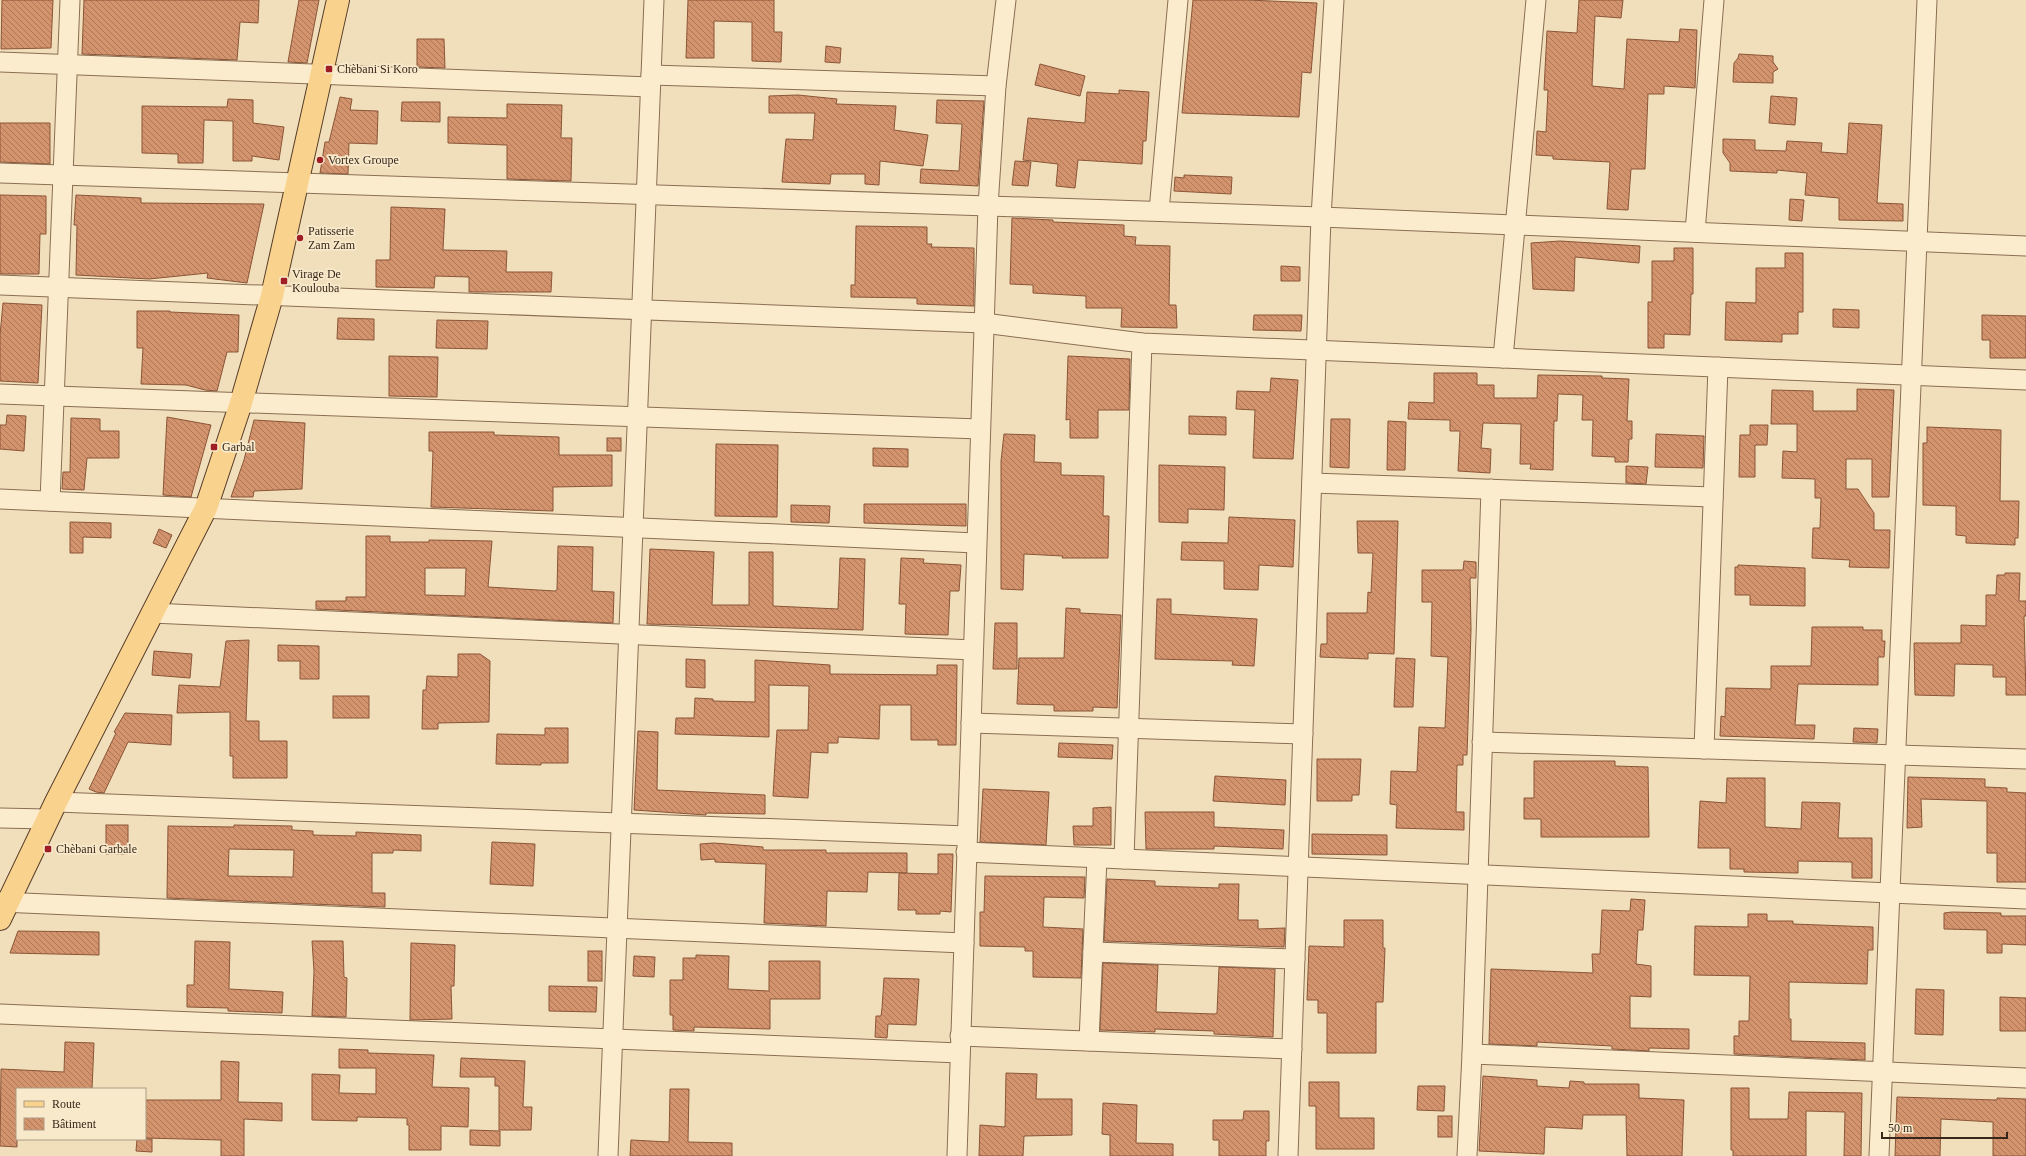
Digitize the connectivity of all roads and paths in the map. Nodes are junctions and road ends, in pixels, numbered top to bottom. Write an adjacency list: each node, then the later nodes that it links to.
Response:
1 (70, 0): 11 (street)
2 (338, 0): 12 (main road)
3 (654, 0): 13 (street)
4 (1006, 0): 14 (street)
5 (1178, 0): 20 (street)
6 (1334, 0): 21 (street)
7 (1536, 0): 22 (street)
8 (1714, 0): 23 (street)
9 (1927, 0): 24 (street)
10 (0, 62): 11 (street)
11 (68, 64): 12 (street); 16 (street)
12 (322, 74): 13 (street); 17 (main road)
13 (650, 81): 14 (street); 18 (street)
14 (996, 86): 19 (street)
15 (0, 173): 16 (street)
16 (63, 176): 17 (street); 27 (street)
17 (297, 184): 18 (street); 28 (main road)
18 (646, 195): 19 (street); 29 (street)
19 (988, 206): 20 (street); 30 (street)
20 (1159, 211): 21 (street)
21 (1321, 217): 22 (street); 32 (street)
22 (1515, 225): 23 (street); 33 (street)
23 (1696, 232): 24 (street)
24 (1917, 241): 25 (street); 35 (street)
25 (2026, 246)
26 (0, 285): 27 (street)
27 (59, 288): 28 (street); 38 (street)
28 (272, 296): 29 (street); 39 (main road)
29 (641, 310): 30 (street); 40 (street)
30 (984, 323): 31 (street); 41 (street)
31 (1142, 343): 32 (street); 54 (street)
32 (1316, 350): 33 (street); 42 (street)
33 (1503, 358): 34 (street)
34 (1718, 367): 35 (street); 44 (street)
35 (1912, 375): 36 (street); 58 (street)
36 (2026, 380)
37 (0, 394): 38 (street)
38 (54, 396): 39 (street); 46 (street)
39 (241, 403): 40 (street); 47 (main road)
40 (637, 417): 41 (street); 48 (street)
41 (980, 429): 49 (street)
42 (1312, 483): 43 (street); 55 (street)
43 (1491, 489): 44 (street); 56 (street)
44 (1713, 497): 57 (street)
45 (0, 499): 46 (street)
46 (50, 501): 47 (street)
47 (206, 508): 48 (street); 50 (main road)
48 (633, 528): 49 (street); 51 (street)
49 (976, 544): 52 (street)
50 (152, 613): 51 (street); 60 (main road)
51 (629, 635): 52 (street); 62 (street)
52 (973, 650): 53 (street)
53 (971, 722): 54 (street); 63 (street)
54 (1128, 728): 55 (street); 65 (street)
55 (1303, 734): 66 (street)
56 (1482, 742): 57 (street); 67 (street)
57 (1704, 749): 58 (street)
58 (1896, 755): 59 (street); 68 (street)
59 (2026, 759)
60 (51, 811): 61 (street); 62 (street); 70 (main road)
61 (0, 818)
62 (621, 823): 63 (street); 71 (street)
63 (967, 844): 64 (street); 72 (street)
64 (1097, 858): 65 (street); 73 (street)
65 (1124, 859): 66 (street)
66 (1298, 867): 67 (street); 74 (street)
67 (1478, 875): 68 (street); 80 (street)
68 (1890, 893): 69 (street); 81 (street)
69 (2026, 899)
70 (3, 908): 71 (street)
71 (617, 929): 72 (street); 76 (street)
72 (964, 943): 78 (street)
73 (1093, 952): 74 (street); 77 (street)
74 (1295, 959): 79 (street)
75 (0, 1014): 76 (street)
76 (613, 1038): 78 (street); 83 (street)
77 (1089, 1041): 78 (street); 79 (street)
78 (960, 1044): 84 (street)
79 (1292, 1049): 85 (street)
80 (1472, 1054): 81 (street); 86 (street)
81 (1882, 1072): 82 (street); 87 (street)
82 (2026, 1078)
83 (608, 1156)
84 (957, 1156)
85 (1288, 1156)
86 (1467, 1156)
87 (1879, 1156)

